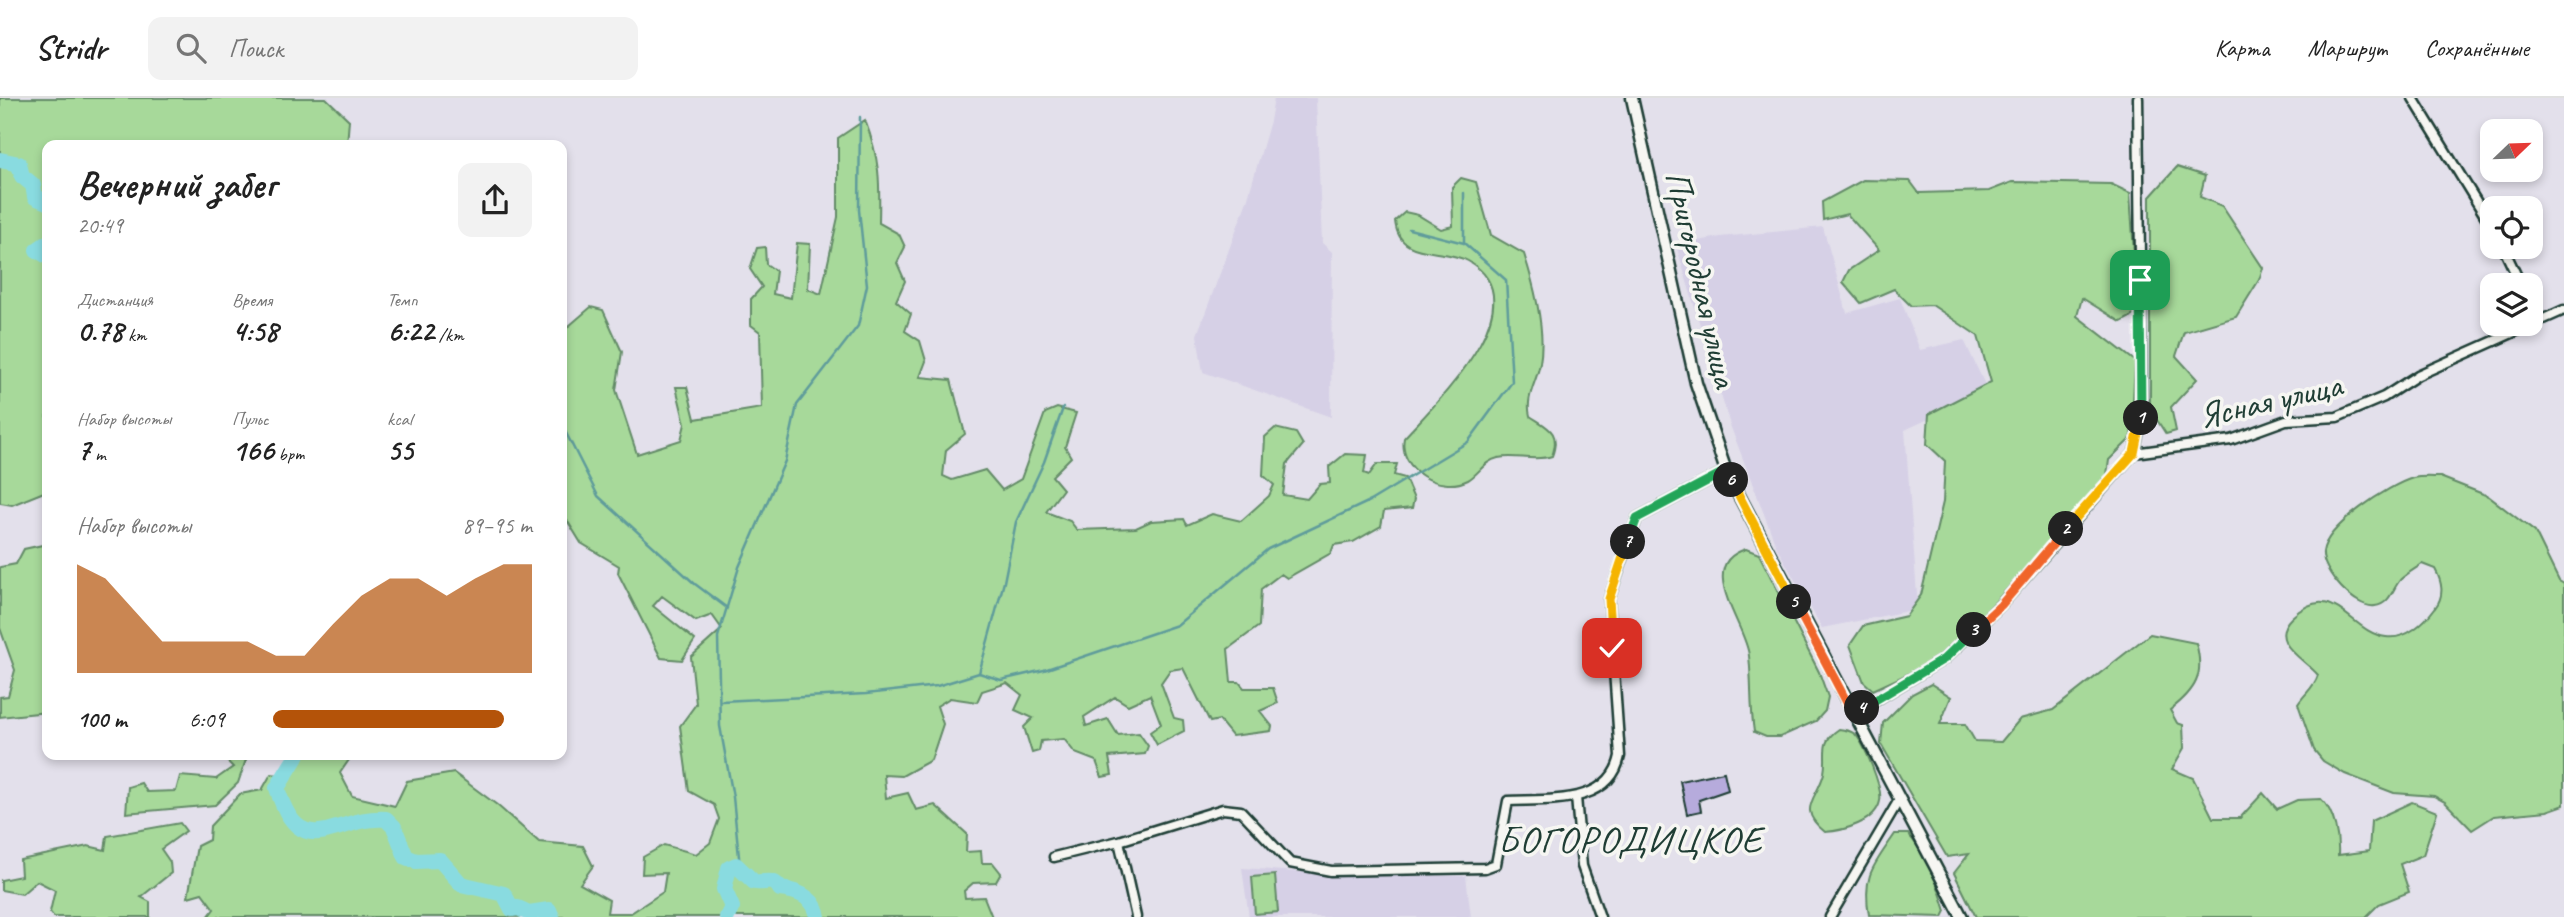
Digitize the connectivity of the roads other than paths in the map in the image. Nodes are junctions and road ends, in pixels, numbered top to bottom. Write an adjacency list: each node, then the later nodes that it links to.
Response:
1 (1632, 98): 9 (street, Пригородная улица)
2 (2138, 98): 8 (street)
3 (2413, 98): 4 (street)
4 (2480, 207)
5 (2564, 310): 6 (street, Ясная улица)
6 (2543, 318)
7 (2502, 336): 8 (street, Ясная улица)
8 (2134, 453): 10 (street)
9 (1726, 471): 10 (street, Пригородная улица); 11 (street)
10 (1853, 714): 12 (street, Пригородная улица)
11 (1576, 797): 13 (street); 16 (street)
12 (1899, 800): 17 (street); 18 (street, Пригородная улица)
13 (1119, 841): 14 (street); 15 (street)
14 (1054, 857)
15 (1136, 917)
16 (1600, 917)
17 (1830, 917)
18 (1962, 917)

